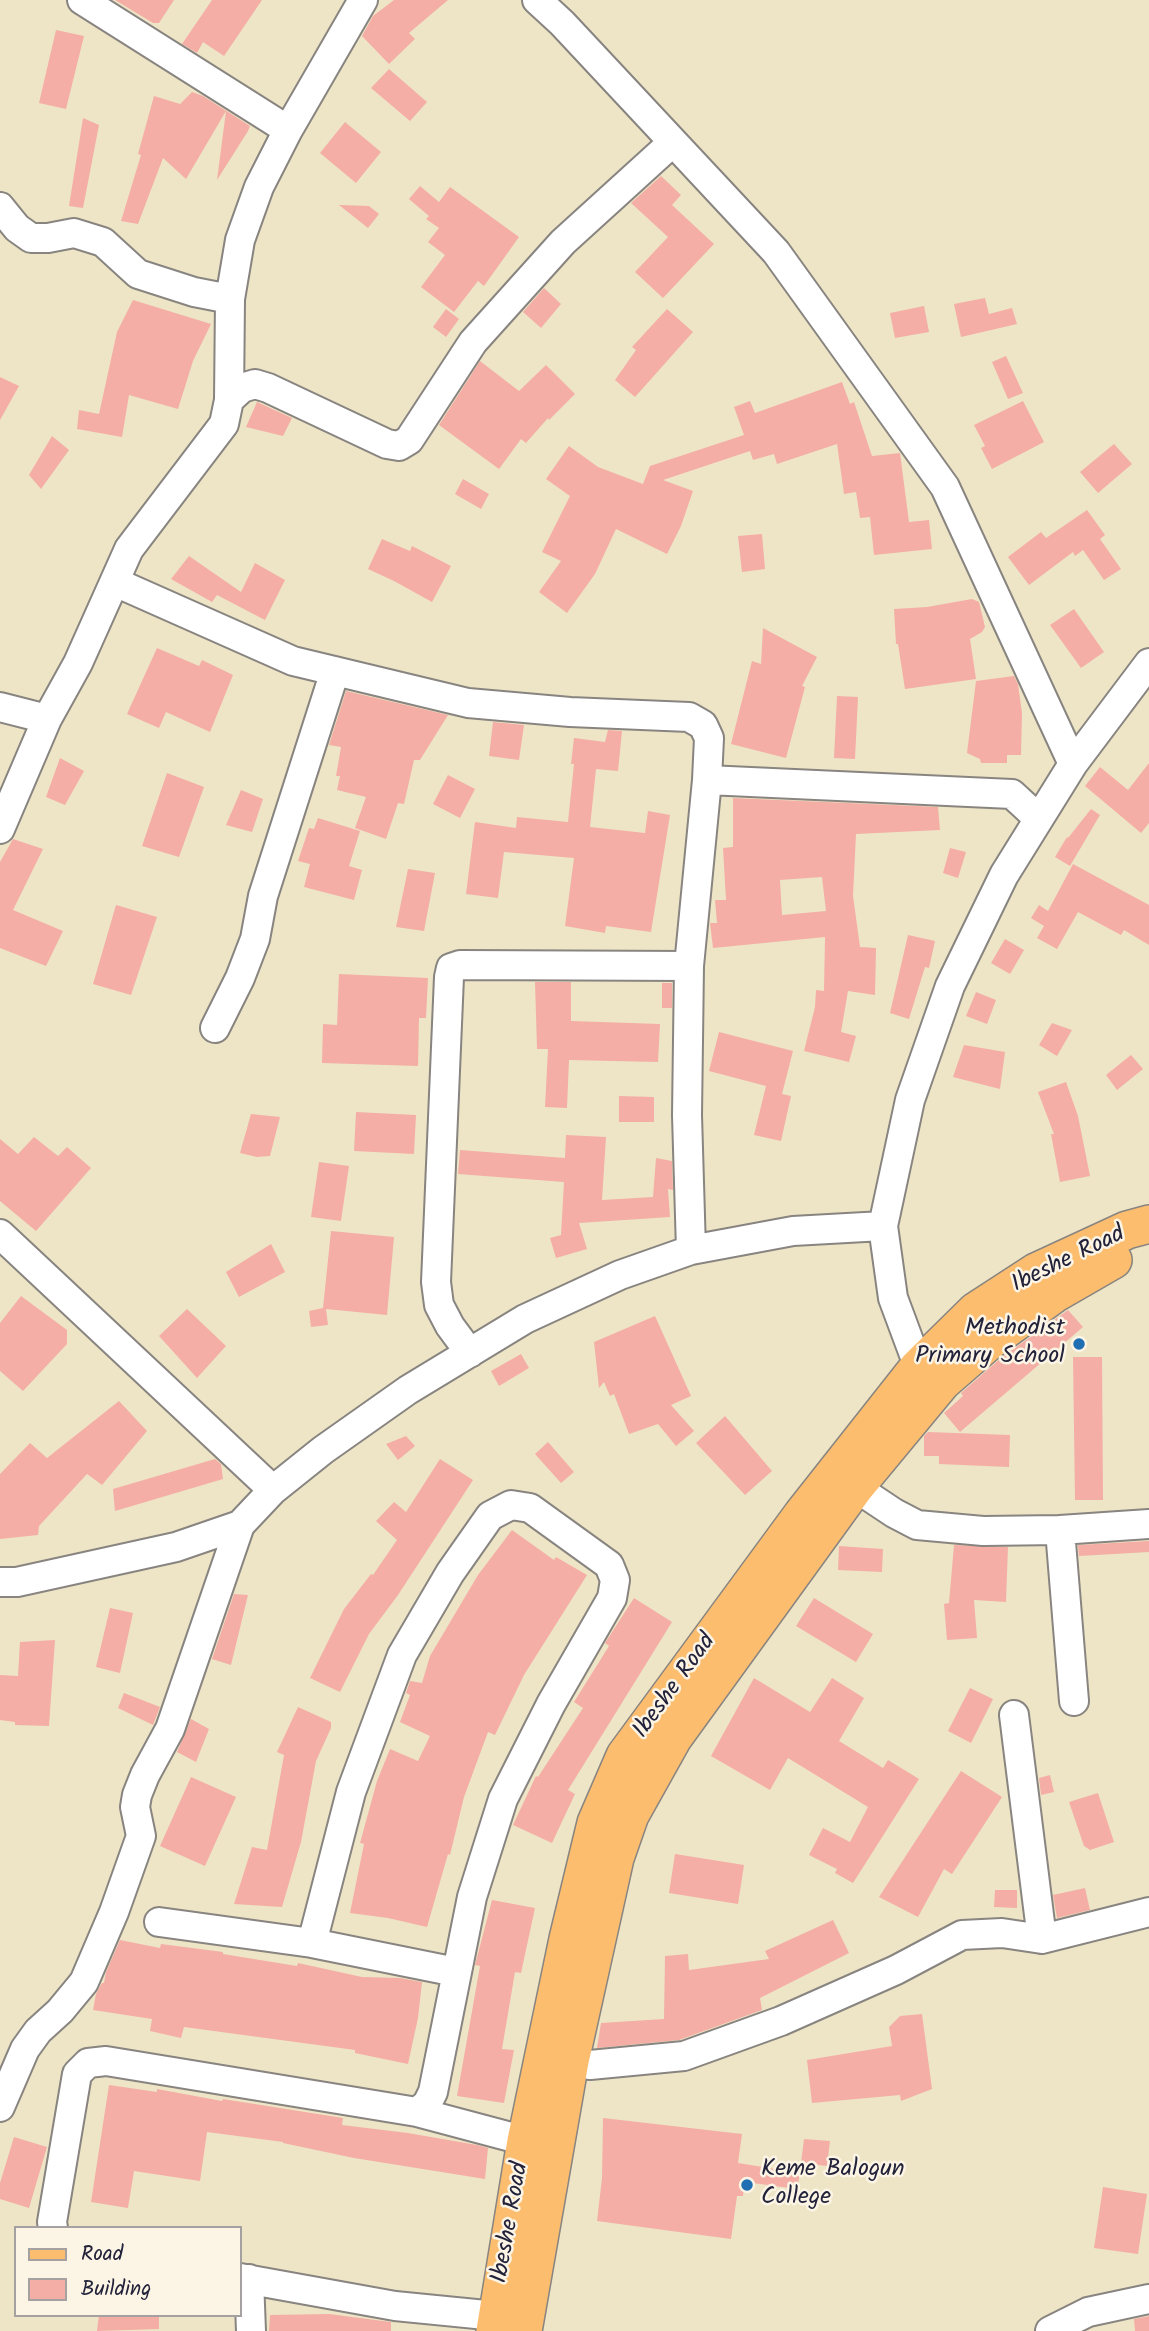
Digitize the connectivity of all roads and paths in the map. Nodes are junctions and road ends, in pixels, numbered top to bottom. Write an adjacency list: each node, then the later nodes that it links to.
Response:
1 (82, 0): 4 (street)
2 (363, 0): 4 (street)
3 (537, 0): 5 (street)
4 (288, 130): 7 (street)
5 (673, 142): 8 (street); 14 (street)
6 (0, 207): 7 (street)
7 (230, 299): 8 (street)
8 (229, 400): 9 (street)
9 (115, 582): 11 (street); 13 (street)
10 (1149, 663): 14 (street)
11 (335, 671): 15 (street); 19 (street)
12 (0, 707): 13 (street)
13 (47, 719): 17 (street)
14 (1073, 764): 16 (street)
15 (706, 780): 16 (street); 18 (street)
16 (1040, 819): 21 (street)
17 (0, 829)
18 (689, 966): 24 (street); 25 (street)
19 (215, 1028)
20 (1149, 1224): 26 (main road, Ibeshe Road)
21 (883, 1226): 24 (street); 26 (street)
22 (0, 1234): 28 (street)
23 (1149, 1247): 26 (main road, Ibeshe Road)
24 (691, 1250): 25 (street)
25 (470, 1353): 28 (street)
26 (924, 1382): 27 (main road, Ibeshe Road); 43 (main road, Ibeshe Road)
27 (855, 1487): 31 (street); 40 (main road, Ibeshe Road)
28 (272, 1490): 30 (street)
29 (1149, 1524): 31 (street)
30 (240, 1525): 32 (street); 41 (street)
31 (1059, 1530): 33 (street)
32 (0, 1582)
33 (1074, 1701)
34 (1014, 1715): 37 (street)
35 (1149, 1912): 37 (street)
36 (159, 1922): 38 (street)
37 (1042, 1939): 40 (street)
38 (312, 1943): 39 (street); 39 (street)
39 (456, 1972): 42 (street)
40 (570, 2062): 48 (main road, Ibeshe Road)
41 (0, 2107)
42 (417, 2112): 43 (street); 44 (street)
43 (526, 2141): 48 (main road, Ibeshe Road)
44 (53, 2226)
45 (245, 2278): 47 (street); 49 (street)
46 (1149, 2299): 50 (street)
47 (396, 2318): 48 (street)
48 (505, 2326)
49 (251, 2331)
50 (1050, 2331)

